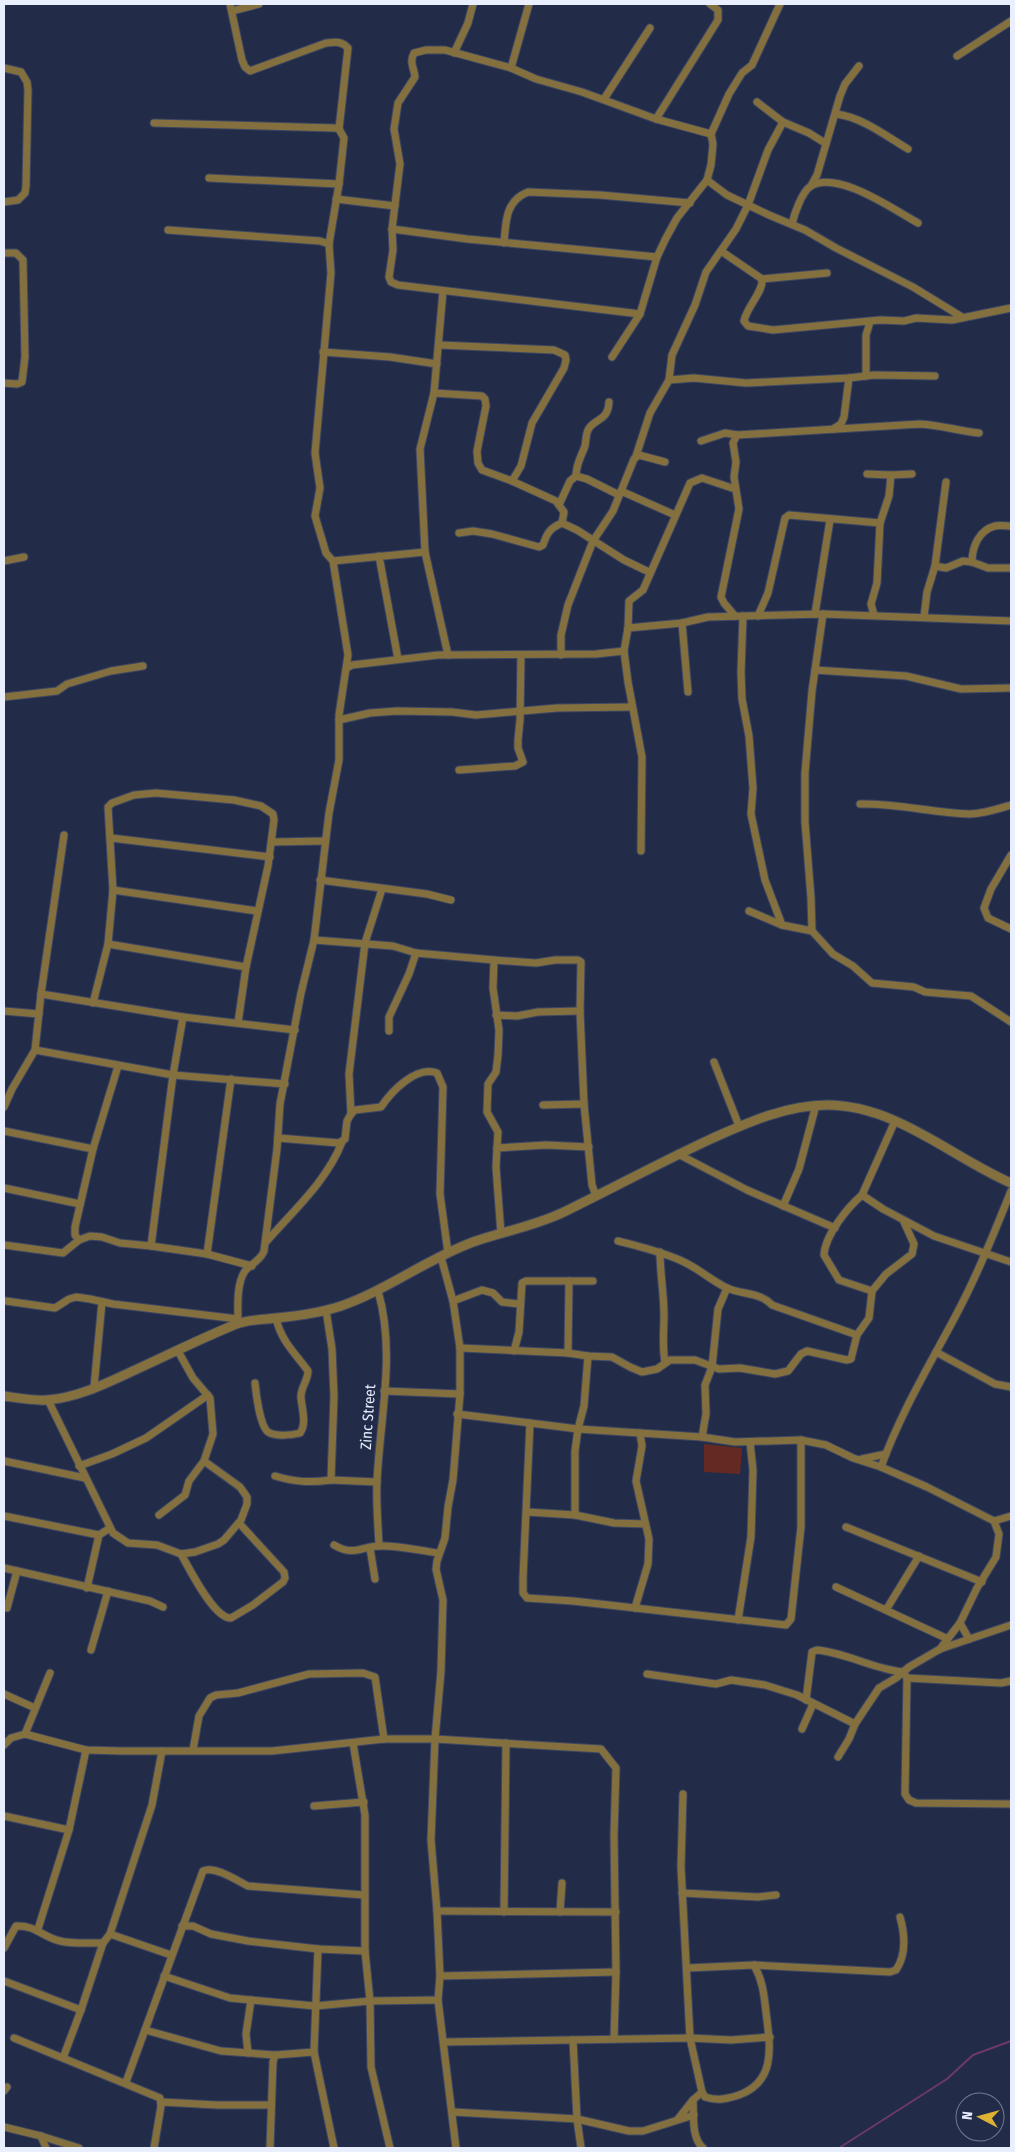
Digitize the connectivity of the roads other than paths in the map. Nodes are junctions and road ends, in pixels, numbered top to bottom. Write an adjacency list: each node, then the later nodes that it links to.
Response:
1 (259, 4): 6 (street)
2 (473, 4): 9 (street)
3 (529, 4): 13 (street)
4 (710, 4): 17 (street)
5 (780, 4): 21 (street)
6 (231, 7): 20 (street)
7 (1011, 21): 10 (street)
8 (650, 28): 14 (street)
9 (454, 53): 13 (street); 32 (street)
10 (957, 56)
11 (859, 66): 16 (street)
12 (4, 68): 29 (street)
13 (511, 68): 14 (street)
14 (604, 99): 17 (street)
15 (757, 102): 18 (street)
16 (836, 114): 22 (street); 23 (street)
17 (656, 119): 21 (street)
18 (784, 122): 22 (street); 31 (street)
19 (154, 123): 20 (street)
20 (339, 129): 26 (street)
21 (711, 134): 25 (street)
22 (825, 143): 27 (street)
23 (908, 149)
24 (210, 178): 26 (street)
25 (707, 180): 30 (street); 31 (street)
26 (339, 184): 28 (street)
27 (811, 186): 33 (street); 34 (street)
28 (336, 199): 32 (street); 38 (street)
29 (4, 202)
30 (690, 203): 37 (street); 41 (street)
31 (748, 205): 34 (street); 39 (street)
32 (394, 206): 35 (street)
33 (918, 223)
34 (792, 224): 47 (street)
35 (392, 229): 37 (street); 44 (street)
36 (168, 230): 38 (street)
37 (504, 243): 41 (street)
38 (329, 244): 50 (street)
39 (721, 251): 43 (street); 56 (street)
40 (4, 253): 57 (street)
41 (657, 257): 46 (street)
42 (827, 273): 43 (street)
43 (762, 279): 48 (street)
44 (443, 291): 46 (street); 49 (street)
45 (1011, 308): 47 (street)
46 (640, 314): 51 (street)
47 (962, 317): 48 (street)
48 (870, 322): 53 (street)
49 (439, 345): 52 (street); 70 (street)
50 (323, 352): 52 (street); 86 (street)
51 (612, 358)
52 (437, 364): 58 (street)
53 (866, 376): 54 (street); 55 (street)
54 (935, 376)
55 (848, 378): 56 (street); 60 (street)
56 (669, 380): 64 (street)
57 (4, 383)
58 (434, 393): 70 (street); 82 (street)
59 (609, 402): 69 (street)
60 (833, 429): 61 (street); 62 (street)
61 (979, 433)
62 (737, 435): 63 (street); 72 (street)
63 (701, 441)
64 (636, 456): 65 (street); 73 (street)
65 (666, 462)
66 (867, 474): 68 (street)
67 (912, 474): 68 (street)
68 (891, 475): 78 (street)
69 (576, 476): 73 (street); 74 (street)
70 (512, 481): 74 (street)
71 (946, 482): 88 (street)
72 (735, 489): 75 (street); 94 (street)
73 (620, 493): 75 (street); 81 (street)
74 (559, 505): 77 (street)
75 (675, 514): 90 (street)
76 (830, 520): 78 (street); 91 (street); 96 (street)
77 (562, 523): 80 (street); 81 (street)
78 (880, 523): 93 (street)
79 (1011, 526): 87 (street)
80 (459, 533)
81 (593, 541): 90 (street); 102 (street)
82 (425, 552): 83 (street); 103 (street)
83 (379, 556): 86 (street); 105 (street)
84 (24, 557): 85 (street)
85 (4, 561)
86 (332, 561): 107 (street)
87 (972, 562): 88 (street); 89 (street)
88 (935, 566): 97 (street)
89 (1011, 568)
90 (649, 572): 100 (street)
91 (815, 614): 92 (street); 96 (street)
92 (823, 614): 93 (street); 108 (street)
93 (874, 615): 97 (street)
94 (735, 616): 95 (street); 99 (street)
95 (743, 616): 96 (street); 131 (street)
96 (758, 616)
97 (924, 617): 98 (street)
98 (1011, 621)
99 (682, 623): 100 (street); 110 (street)
100 (628, 628): 101 (street)
101 (624, 651): 102 (street); 112 (street)
102 (560, 654): 104 (street)
103 (448, 655): 104 (street); 105 (street)
104 (521, 655): 113 (street)
105 (398, 659): 107 (street)
106 (143, 666): 111 (street)
107 (347, 668): 114 (street)
108 (815, 670): 109 (street); 133 (street)
109 (1011, 688)
110 (688, 692)
111 (4, 697)
112 (632, 707): 113 (street); 122 (street)
113 (520, 711): 114 (street); 115 (street)
114 (339, 720): 120 (street)
115 (459, 770)
116 (860, 804): 117 (street)
117 (1011, 806)
118 (64, 835): 140 (street)
119 (111, 838): 121 (street); 124 (street); 127 (street)
120 (325, 840): 121 (street); 125 (street)
121 (272, 842): 124 (street)
122 (641, 851)
123 (1011, 855): 132 (street)
124 (270, 858): 129 (street)
125 (320, 880): 126 (street); 134 (street)
126 (382, 889): 128 (street); 135 (street)
127 (112, 890): 129 (street); 136 (street)
128 (451, 900)
129 (257, 911): 139 (street)
130 (749, 911): 131 (street)
131 (782, 925): 133 (street)
132 (1011, 929)
133 (812, 931): 147 (street)
134 (314, 940): 135 (street); 149 (street)
135 (365, 943): 137 (street); 161 (street)
136 (108, 944): 139 (street); 141 (street)
137 (416, 953): 138 (street); 150 (street)
138 (494, 960): 142 (street); 145 (street)
139 (246, 967): 148 (street)
140 (41, 994): 141 (street); 144 (street)
141 (92, 1003): 146 (street)
142 (580, 1010): 145 (street); 157 (street)
143 (4, 1011): 144 (street)
144 (39, 1014): 151 (street)
145 (496, 1015): 168 (street)
146 (183, 1017): 148 (street); 154 (street)
147 (1011, 1022)
148 (238, 1023): 149 (street)
149 (295, 1030): 156 (street)
150 (389, 1031)
151 (35, 1050): 153 (street); 160 (street)
152 (714, 1062): 163 (street)
153 (118, 1066): 154 (street); 169 (street)
154 (173, 1075): 155 (street); 185 (street)
155 (231, 1079): 156 (street); 188 (street)
156 (285, 1084): 165 (street)
157 (584, 1104): 158 (street); 167 (street)
158 (543, 1105)
159 (816, 1105): 162 (street); 163 (street); 177 (street)
160 (4, 1108)
161 (351, 1114): 166 (street); 189 (street)
162 (895, 1121): 171 (street); 174 (street)
163 (739, 1126): 170 (street)
164 (4, 1130): 169 (street)
165 (278, 1138): 166 (street); 183 (street)
166 (342, 1142): 183 (street)
167 (589, 1147): 168 (street); 175 (street)
168 (497, 1148): 180 (street)
169 (93, 1149): 176 (street)
170 (678, 1154): 175 (street); 177 (street)
171 (1011, 1182)
172 (4, 1188): 176 (street)
173 (1011, 1191): 187 (street)
174 (862, 1194): 178 (street); 179 (street)
175 (596, 1196): 180 (street)
176 (80, 1204): 181 (street)
177 (783, 1206): 179 (street)
178 (904, 1222): 187 (street); 196 (street)
179 (835, 1228): 196 (street)
180 (500, 1234): 189 (street)
181 (79, 1240): 184 (street); 185 (street)
182 (618, 1241): 186 (street)
183 (266, 1242): 191 (street)
184 (4, 1245)
185 (151, 1246): 188 (street)
186 (660, 1252): 194 (street); 211 (street)
187 (986, 1252): 190 (street); 209 (street)
188 (207, 1254): 191 (street)
189 (444, 1255): 195 (street); 198 (street)
190 (1011, 1262)
191 (252, 1266): 203 (street)
192 (568, 1281): 193 (street); 200 (street); 208 (street)
193 (593, 1281)
194 (728, 1288): 204 (street); 212 (street)
195 (378, 1291): 201 (street); 216 (street, Zinc Street)
196 (872, 1291): 204 (street)
197 (6, 1301): 199 (street)
198 (453, 1301): 200 (street); 205 (street)
199 (102, 1302): 203 (street); 214 (street)
200 (520, 1304): 207 (street)
201 (326, 1310): 202 (street); 236 (street)
202 (276, 1318): 203 (street); 213 (street)
203 (238, 1321): 206 (street)
204 (857, 1336): 212 (street)
205 (460, 1348): 207 (street); 217 (street)
206 (178, 1351): 214 (street); 218 (street)
207 (514, 1351): 208 (street)
208 (568, 1352): 210 (street)
209 (936, 1352): 215 (street); 228 (street)
210 (588, 1356): 211 (street); 223 (street)
211 (665, 1362): 212 (street)
212 (712, 1367): 225 (street)
213 (255, 1383)
214 (94, 1387): 220 (street)
215 (1011, 1387)
216 (384, 1391): 217 (street); 237 (street, Zinc Street)
217 (460, 1394): 221 (street)
218 (208, 1395): 231 (street); 232 (street)
219 (4, 1396): 220 (street)
220 (48, 1400): 232 (street)
221 (457, 1414): 222 (street); 252 (street)
222 (530, 1423): 223 (street); 238 (street)
223 (578, 1429): 224 (street); 240 (street)
224 (640, 1433): 225 (street); 245 (street)
225 (702, 1437): 227 (street)
226 (801, 1440): 227 (street); 229 (street); 266 (street)
227 (750, 1442): 266 (street)
228 (886, 1454): 229 (street); 233 (street)
229 (860, 1460): 233 (street)
230 (4, 1461): 235 (street)
231 (204, 1461): 239 (street); 244 (street)
232 (79, 1466): 235 (street)
233 (881, 1467): 243 (street)
234 (275, 1476): 236 (street)
235 (85, 1478): 247 (street)
236 (331, 1480): 237 (street)
237 (377, 1482): 250 (street, Zinc Street)
238 (527, 1512): 240 (street); 264 (street)
239 (159, 1515)
240 (575, 1515): 245 (street)
241 (4, 1516): 248 (street)
242 (1011, 1516): 243 (street)
243 (994, 1521): 258 (street)
244 (240, 1523): 253 (street); 253 (street)
245 (644, 1524): 264 (street)
246 (846, 1527): 254 (street)
247 (110, 1528): 248 (street); 253 (street)
248 (99, 1535): 260 (street)
249 (334, 1544): 251 (street)
250 (379, 1546): 251 (street); 252 (street)
251 (370, 1548): 257 (street)
252 (439, 1553): 284 (street)
253 (181, 1554)
254 (919, 1556): 258 (street); 265 (street)
255 (4, 1568): 256 (street)
256 (17, 1571): 260 (street); 263 (street)
257 (375, 1579)
258 (982, 1582): 267 (street)
259 (836, 1587): 265 (street)
260 (87, 1588): 261 (street)
261 (108, 1591): 262 (street); 272 (street)
262 (163, 1607)
263 (7, 1608)
264 (635, 1608): 266 (street)
265 (886, 1610): 269 (street)
266 (738, 1620)
267 (960, 1623): 269 (street); 270 (street)
268 (1011, 1626): 270 (street)
269 (948, 1639): 271 (street)
270 (970, 1639): 271 (street)
271 (940, 1649): 275 (street)
272 (90, 1650)
273 (50, 1673): 279 (street)
274 (647, 1674): 278 (street)
275 (905, 1675): 276 (street); 278 (street); 280 (street); 294 (street)
276 (1011, 1681)
277 (4, 1694): 279 (street)
278 (810, 1702): 280 (street); 281 (street)
279 (35, 1708): 282 (street)
280 (855, 1724): 291 (street)
281 (802, 1729)
282 (25, 1734): 287 (street); 288 (street)
283 (384, 1739): 284 (street); 285 (street); 289 (street)
284 (435, 1739): 286 (street); 302 (street)
285 (353, 1743): 289 (street); 293 (street)
286 (506, 1743): 303 (street); 305 (street)
287 (4, 1745)
288 (86, 1750): 290 (street); 297 (street)
289 (193, 1750): 290 (street)
290 (162, 1751): 309 (street)
291 (838, 1757)
292 (683, 1794): 299 (street)
293 (364, 1802): 295 (street); 300 (street)
294 (1011, 1804)
295 (314, 1806)
296 (4, 1816): 297 (street)
297 (69, 1830): 308 (street)
298 (562, 1883): 304 (street)
299 (682, 1893): 301 (street); 316 (street)
300 (364, 1895): 307 (street); 313 (street)
301 (776, 1895)
302 (437, 1911): 303 (street); 319 (street)
303 (504, 1912): 304 (street)
304 (560, 1912): 305 (street)
305 (616, 1912): 317 (street)
306 (900, 1917): 315 (street)
307 (182, 1926): 312 (street); 314 (street)
308 (38, 1929): 310 (street); 311 (street)
309 (110, 1934): 310 (street); 314 (street)
310 (103, 1943): 325 (street)
311 (4, 1948)
312 (318, 1949): 313 (street); 324 (street)
313 (365, 1951): 323 (street)
314 (171, 1955): 318 (street)
315 (754, 1965): 316 (street); 327 (street)
316 (687, 1968): 329 (street)
317 (616, 1972): 319 (street); 330 (street)
318 (164, 1976): 321 (street); 326 (street)
319 (440, 1976): 322 (street)
320 (4, 1981): 325 (street)
321 (251, 2000): 324 (street); 334 (street)
322 (438, 2000): 323 (street); 332 (street)
323 (370, 2001): 324 (street); 353 (street)
324 (315, 2006): 333 (street)
325 (82, 2010): 336 (street)
326 (145, 2030): 334 (street); 337 (street)
327 (770, 2037): 329 (street); 338 (street)
328 (14, 2038): 336 (street)
329 (690, 2038): 330 (street); 338 (street)
330 (614, 2039): 331 (street)
331 (573, 2040): 332 (street); 344 (street)
332 (444, 2042): 342 (street)
333 (314, 2052): 335 (street); 352 (street)
334 (248, 2053): 335 (street)
335 (275, 2055): 341 (street)
336 (63, 2058): 337 (street)
337 (126, 2082): 340 (street)
338 (702, 2092): 339 (street)
339 (693, 2100): 343 (street); 345 (street)
340 (161, 2102): 341 (street); 350 (street)
341 (271, 2105): 351 (street)
342 (453, 2112): 344 (street); 354 (street)
343 (694, 2115): 345 (street); 356 (street)
344 (578, 2119): 345 (street); 355 (street)
345 (678, 2119)
346 (4, 2127): 347 (street)
347 (41, 2136): 348 (street); 349 (street)
348 (46, 2148)
349 (79, 2148)
350 (154, 2148)
351 (270, 2148)
352 (334, 2148)
353 (390, 2148)
354 (456, 2148)
355 (581, 2148)
356 (703, 2148)

